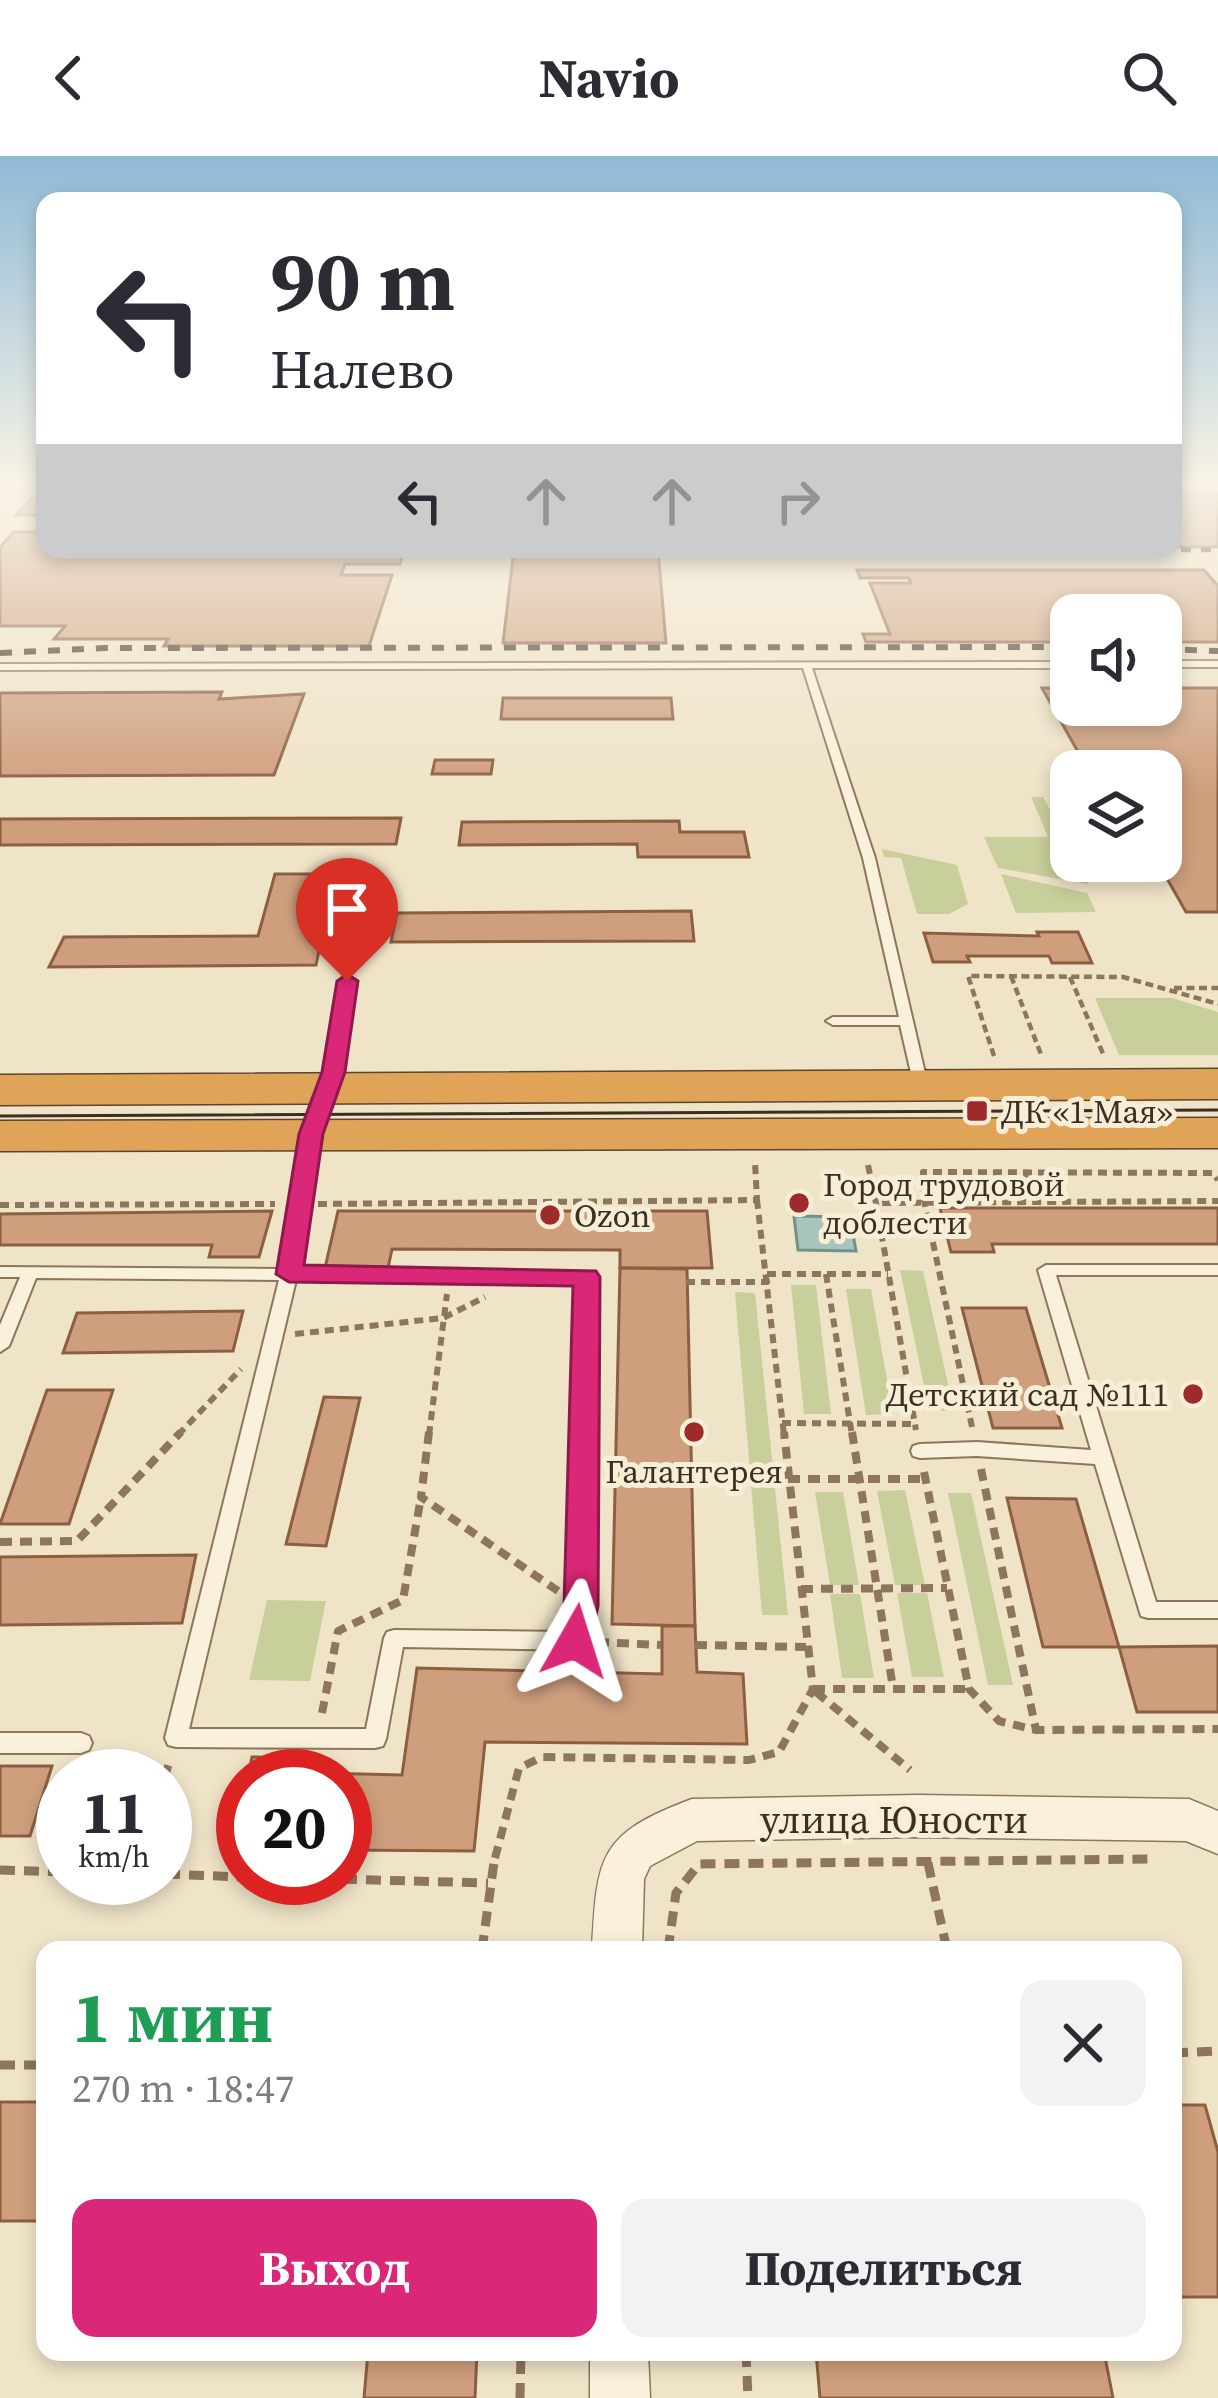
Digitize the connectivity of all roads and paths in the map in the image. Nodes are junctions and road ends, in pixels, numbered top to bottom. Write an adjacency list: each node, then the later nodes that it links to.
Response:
1 (1050, 664): 4 (lane)
2 (1182, 664): 3 (lane)
3 (1218, 664)
4 (807, 666): 5 (lane); 13 (lane)
5 (0, 667)
6 (1011, 976): 7 (path); 14 (path); 15 (path)
7 (1070, 977): 9 (path); 16 (path)
8 (347, 981): 20 (lane)
9 (1163, 988): 10 (path); 11 (path)
10 (1218, 988)
11 (1218, 1004)
12 (832, 1021): 13 (lane)
13 (906, 1021): 18 (lane)
14 (994, 1054)
15 (1041, 1055)
16 (1104, 1055)
17 (1218, 1084): 18 (highway)
18 (921, 1086): 20 (highway)
19 (0, 1090): 20 (highway)
20 (319, 1111): 21 (highway); 22 (highway); 33 (lane)
21 (1218, 1133)
22 (0, 1136)
23 (776, 1162): 28 (path)
24 (868, 1163): 32 (path)
25 (1015, 1163): 26 (path)
26 (1025, 1173): 27 (path); 29 (path); 30 (path)
27 (1218, 1180)
28 (758, 1200): 33 (path); 42 (path)
29 (924, 1200): 30 (path); 32 (path)
30 (1033, 1200): 31 (path)
31 (1218, 1202)
32 (876, 1203): 40 (path)
33 (301, 1204): 34 (path); 38 (lane)
34 (0, 1205)
35 (1218, 1270): 49 (lane)
36 (0, 1272): 37 (lane)
37 (31, 1272): 38 (lane); 44 (lane)
38 (289, 1274): 41 (lane); 67 (lane)
39 (826, 1274): 40 (path); 42 (path); 46 (path)
40 (888, 1274): 47 (path)
41 (450, 1276): 53 (path); 57 (lane)
42 (766, 1278): 43 (path); 45 (path)
43 (686, 1282)
44 (0, 1346)
45 (782, 1423): 46 (path); 50 (path)
46 (847, 1423): 47 (path); 51 (path)
47 (915, 1424): 48 (path)
48 (920, 1451): 49 (lane); 52 (path)
49 (1101, 1458): 58 (lane)
50 (788, 1479): 51 (path); 54 (path)
51 (860, 1480): 52 (path); 56 (path)
52 (926, 1480): 55 (path)
53 (422, 1497): 57 (path); 67 (path)
54 (800, 1588): 56 (path); 62 (path)
55 (947, 1588): 56 (path); 65 (path)
56 (877, 1590): 63 (path)
57 (581, 1606): 59 (lane)
58 (1218, 1610)
59 (575, 1641): 60 (path); 67 (lane)
60 (662, 1645)
61 (695, 1646): 62 (path)
62 (807, 1647): 64 (path)
63 (893, 1688): 64 (path); 65 (path)
64 (813, 1689): 70 (path); 77 (path)
65 (969, 1689): 66 (path)
66 (1218, 1729)
67 (316, 1738)
68 (0, 1743): 69 (lane)
69 (81, 1743)
70 (910, 1770)
71 (1218, 1832): 78 (street, улица Юности)
72 (1161, 1859): 73 (path)
73 (928, 1863): 80 (path); 81 (path)
74 (0, 1870): 75 (path)
75 (36, 1871)
76 (372, 1880): 77 (path)
77 (488, 1883): 79 (path)
78 (617, 1928)
79 (483, 1941)
80 (669, 1941)
81 (945, 1941)
82 (1218, 2051): 83 (path)
83 (1182, 2053)
84 (0, 2065): 85 (path)
85 (36, 2066)
86 (521, 2361): 89 (path)
87 (619, 2361): 90 (street)
88 (746, 2361): 91 (path)
89 (520, 2398)
90 (620, 2398)
91 (748, 2398)

